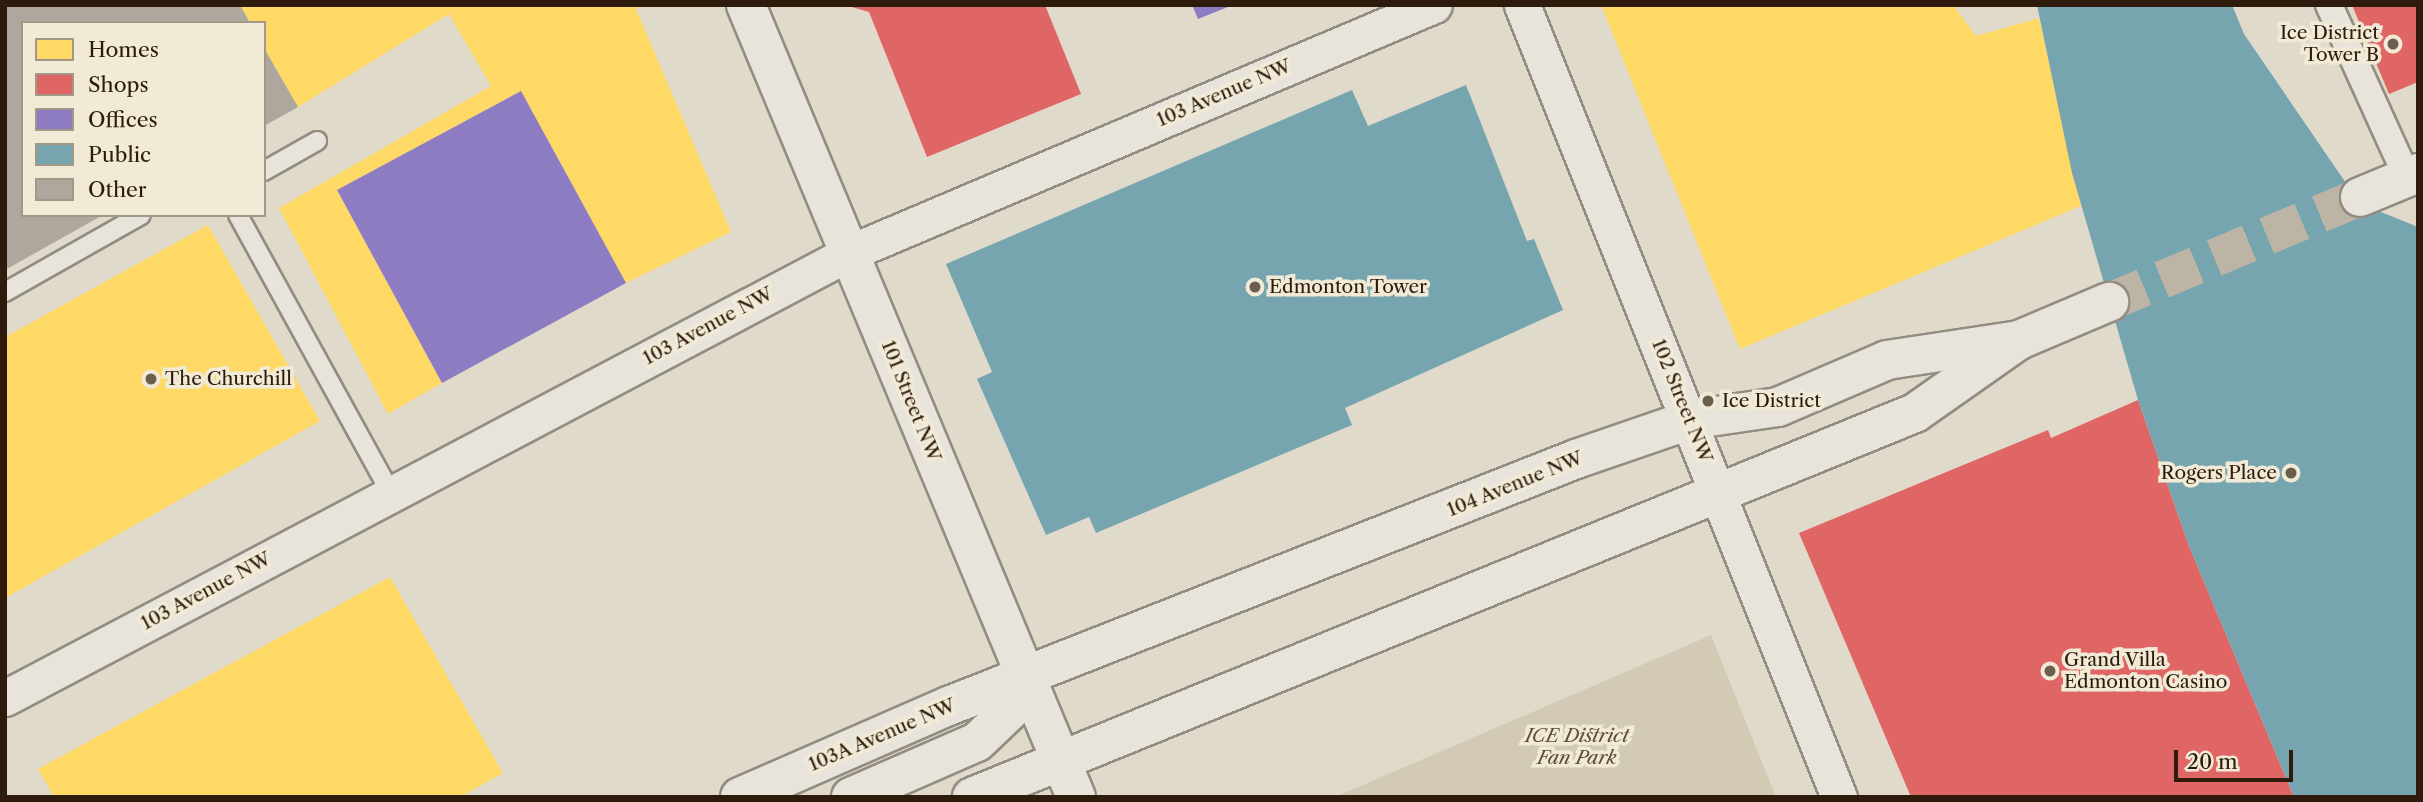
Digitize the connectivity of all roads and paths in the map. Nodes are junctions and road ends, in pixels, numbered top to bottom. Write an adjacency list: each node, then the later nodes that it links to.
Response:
1 (746, 5): 11 (main road, 101 Street NW)
2 (1434, 5): 11 (street, 103 Avenue NW)
3 (1522, 5): 15 (street, 102 Street NW)
4 (2329, 5): 7 (street)
5 (317, 141): 6 (lane)
6 (266, 170)
7 (2412, 175): 8 (main road)
8 (2360, 197)
9 (137, 217): 12 (lane)
10 (239, 217): 17 (lane)
11 (851, 252): 17 (street, 103 Avenue NW); 18 (main road, 101 Street NW)
12 (5, 292)
13 (2109, 302): 14 (main road, 104 Avenue NW)
14 (2019, 340): 15 (main road, 104 Avenue NW); 16 (main road, 104 Avenue NW)
15 (1689, 420): 16 (street, 102 Street NW); 18 (main road, 104 Avenue NW)
16 (1719, 492): 20 (main road, 104 Avenue NW); 25 (street, 102 Street NW)
17 (391, 493): 19 (street, 103 Avenue NW)
18 (1024, 676): 20 (main road, 101 Street NW); 21 (main road, 103A Avenue NW); 22 (main road)
19 (5, 698)
20 (1061, 761): 23 (main road); 24 (main road, 101 Street NW)
21 (740, 797)
22 (851, 797)
23 (972, 797)
24 (1076, 797)
25 (1839, 797)

